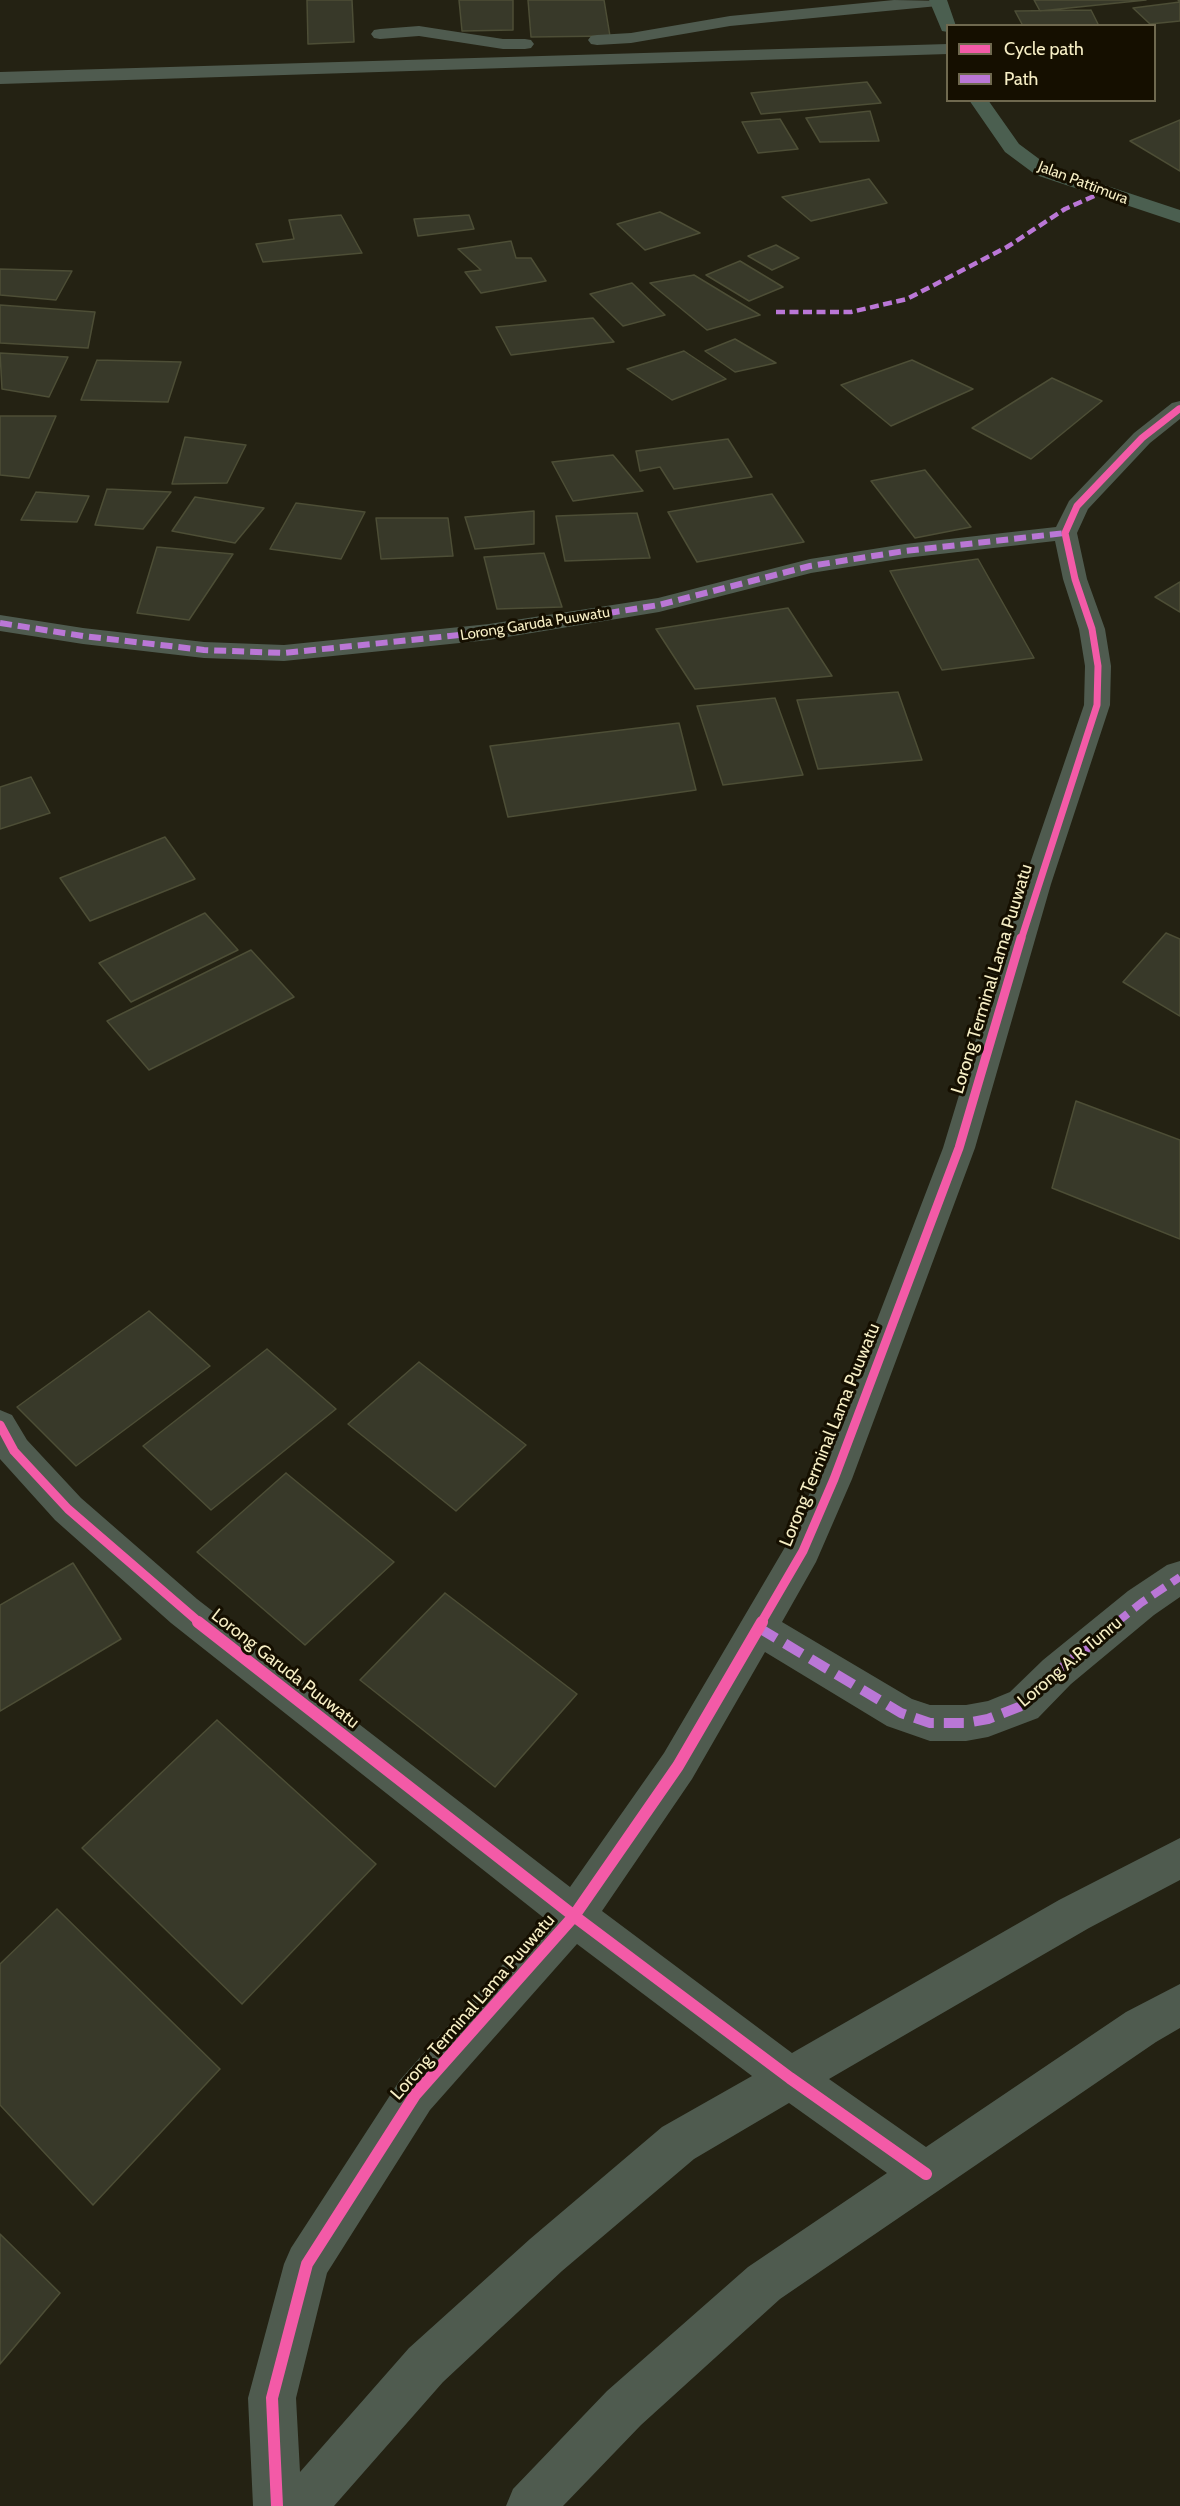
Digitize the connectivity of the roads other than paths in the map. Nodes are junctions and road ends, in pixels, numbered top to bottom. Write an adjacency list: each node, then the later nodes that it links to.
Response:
1 (938, 0): 2 (highway); 4 (street)
2 (947, 24)
3 (380, 34): 5 (street)
4 (574, 42)
5 (552, 44)
6 (946, 49): 7 (street)
7 (0, 78)
8 (979, 102): 9 (highway, Jalan Pattimura)
9 (1180, 217)
10 (1180, 408): 11 (street)
11 (1065, 533): 12 (street, Lorong Garuda Puuwatu); 15 (street, Lorong Terminal Lama Puuwatu)
12 (0, 622)
13 (0, 1425): 17 (street, Lorong Garuda Puuwatu)
14 (1180, 1577): 15 (street, Lorong A.R Tunru)
15 (759, 1628): 17 (street, Lorong Terminal Lama Puuwatu)
16 (1180, 1858): 19 (street)
17 (574, 1916): 19 (street, Lorong Garuda Puuwatu); 21 (street, Lorong Terminal Lama Puuwatu)
18 (1180, 2005): 20 (street)
19 (790, 2078): 20 (street, Lorong Garuda Puuwatu); 22 (street)
20 (926, 2174): 23 (street)
21 (277, 2506)
22 (303, 2506)
23 (530, 2506)

